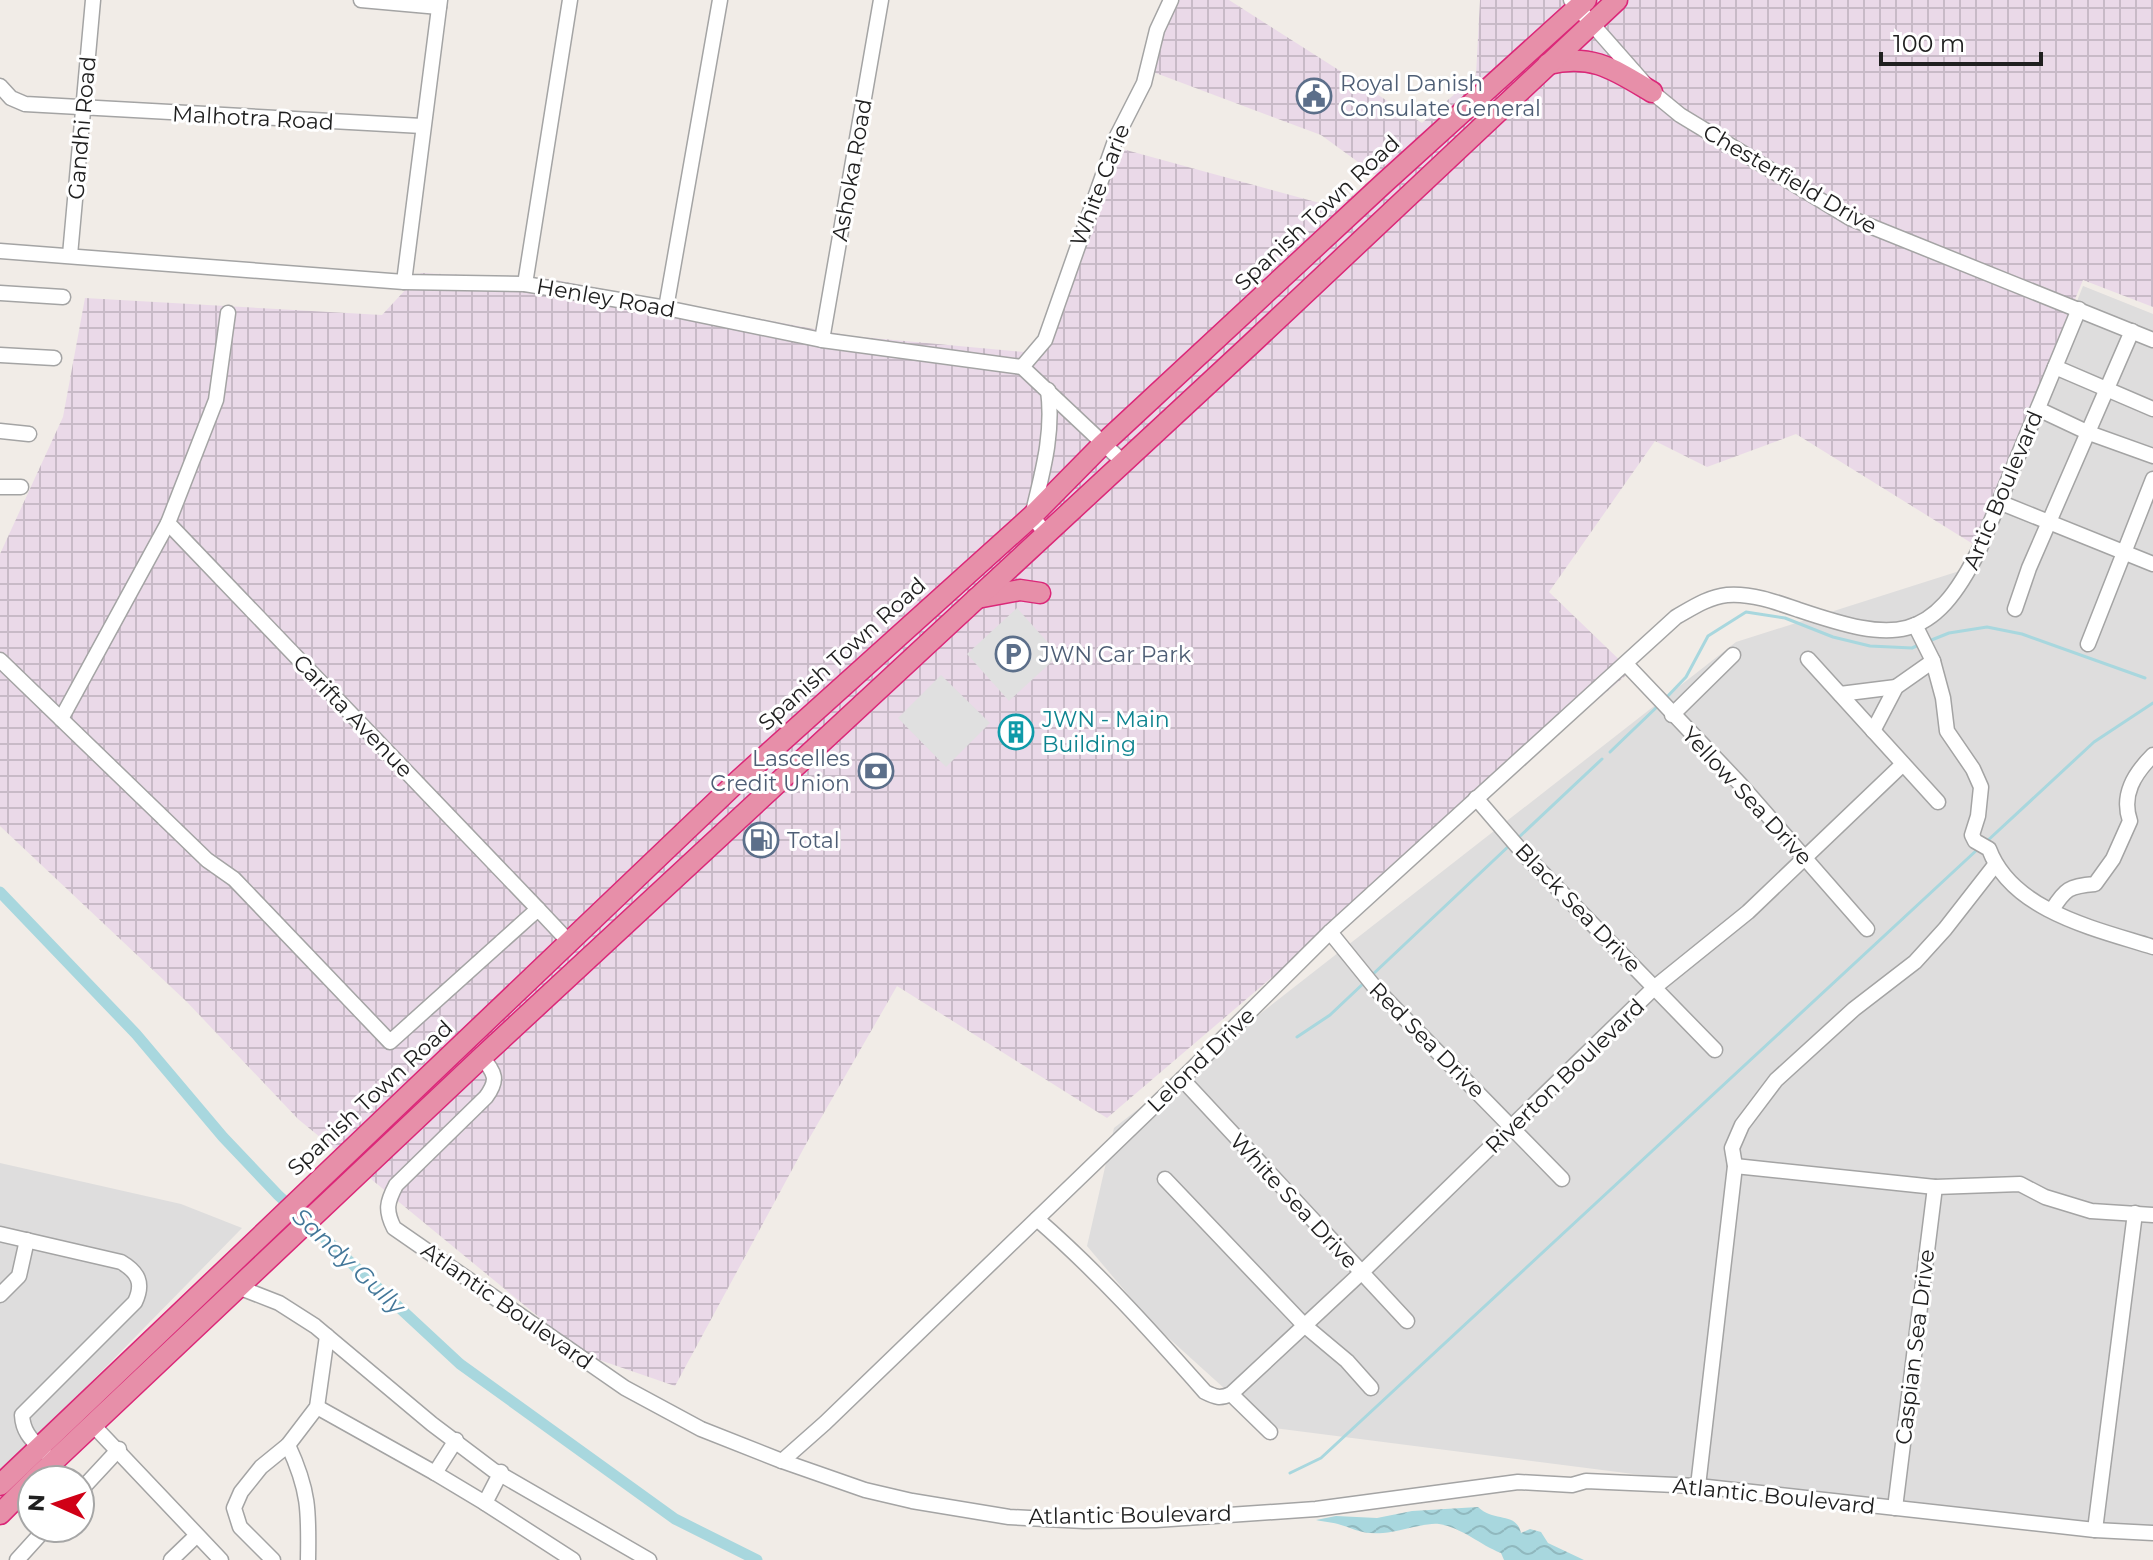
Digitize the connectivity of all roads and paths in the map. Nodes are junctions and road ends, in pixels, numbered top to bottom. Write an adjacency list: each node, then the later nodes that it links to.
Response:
1 (93, 0): 14 (street, Gandhi Road)
2 (361, 0): 9 (street)
3 (570, 0): 20 (street)
4 (720, 0): 23 (street)
5 (881, 0): 28 (street, Ashoka Road)
6 (1171, 0): 32 (street, White Carie)
7 (1617, 0): 10 (highway, Spanish Town Road)
8 (1578, 2): 10 (street, Chesterfield Drive); 26 (highway, Spanish Town Road)
9 (440, 3): 15 (street)
10 (1591, 25): 11 (highway, Spanish Town Road); 13 (street, Chesterfield Drive)
11 (1547, 65): 13 (highway); 16 (highway, Spanish Town Road)
12 (0, 86): 14 (street, Malhotra Road)
13 (1652, 92): 24 (street, Chesterfield Drive)
14 (84, 109): 15 (street, Malhotra Road); 18 (street, Gandhi Road)
15 (422, 126): 19 (street)
16 (1385, 219): 26 (highway); 43 (highway, Spanish Town Road)
17 (0, 251): 18 (street, Henley Road)
18 (70, 255): 19 (street, Henley Road)
19 (404, 282): 20 (street, Henley Road)
20 (525, 284): 23 (street, Henley Road)
21 (0, 293): 22 (street)
22 (63, 297)
23 (666, 308): 28 (street, Henley Road)
24 (2079, 309): 27 (street, Chesterfield Drive); 33 (street, Artic Boulevard)
25 (228, 313): 50 (street)
26 (1241, 317): 41 (highway, Spanish Town Road)
27 (2132, 331): 29 (street, Chesterfield Drive); 35 (street)
28 (822, 340): 32 (street, Henley Road)
29 (2153, 340)
30 (0, 355): 31 (street)
31 (54, 358)
32 (1022, 367): 34 (street)
33 (2055, 367): 35 (street); 36 (street, Artic Boulevard)
34 (1048, 390): 41 (street); 48 (street)
35 (2107, 390): 37 (street); 39 (street)
36 (2038, 409): 39 (street); 47 (street, Artic Boulevard)
37 (2153, 409)
38 (0, 431): 40 (street)
39 (2089, 433): 42 (street); 49 (street)
40 (29, 434)
41 (1103, 444): 43 (street); 48 (highway, Spanish Town Road)
42 (2153, 456)
43 (1123, 462): 51 (highway, Spanish Town Road)
44 (2153, 479): 52 (street)
45 (0, 487): 46 (street)
46 (21, 487)
47 (1999, 502): 49 (street); 57 (street, Artic Boulevard)
48 (1032, 516): 51 (street); 71 (highway, Spanish Town Road)
49 (2050, 522): 52 (street); 56 (street)
50 (168, 523): 67 (street); 77 (street, Carifta Avenue)
51 (1046, 534): 55 (highway, Spanish Town Road)
52 (2124, 551): 53 (street); 58 (street)
53 (2153, 564)
54 (1040, 593): 55 (highway)
55 (976, 598): 73 (highway, Spanish Town Road)
56 (2015, 609)
57 (1916, 629): 60 (street); 63 (street, Artic Boulevard)
58 (2088, 644)
59 (1733, 655): 66 (street)
60 (1930, 656): 64 (street); 76 (street)
61 (1808, 659): 65 (street)
62 (0, 660): 67 (street)
63 (1626, 664): 66 (street, Yellow Sea Drive); 72 (street, Lelond Drive)
64 (1896, 687): 65 (street); 68 (street)
65 (1840, 694): 68 (street)
66 (1672, 715): 75 (street, Yellow Sea Drive)
67 (61, 719): 77 (street)
68 (1873, 731): 70 (street)
69 (2153, 755): 78 (street)
70 (1903, 764): 74 (street); 75 (street, Riverton Boulevard)
71 (739, 780): 73 (highway); 81 (highway, Spanish Town Road)
72 (1476, 798): 80 (street, Lelond Drive); 83 (street, Black Sea Drive)
73 (759, 800): 85 (highway, Spanish Town Road)
74 (1938, 802)
75 (1805, 858): 79 (street, Yellow Sea Drive); 83 (street, Riverton Boulevard)
76 (1995, 865): 78 (street); 88 (street)
77 (538, 909): 81 (street, Carifta Avenue)
78 (2052, 910): 82 (street)
79 (1867, 929)
80 (1330, 932): 86 (street, Lelond Drive); 87 (street, Red Sea Drive)
81 (570, 943): 111 (highway, Spanish Town Road)
82 (2153, 947)
83 (1655, 987): 84 (street, Black Sea Drive); 87 (street, Riverton Boulevard)
84 (1715, 1050)
85 (482, 1057): 98 (highway, Spanish Town Road); 112 (street, Atlantic Boulevard)
86 (1182, 1079): 94 (street, Lelond Drive); 97 (street, White Sea Drive)
87 (1513, 1128): 90 (street, Red Sea Drive); 97 (street, Riverton Boulevard)
88 (1735, 1166): 91 (street); 118 (street)
89 (1165, 1179): 101 (street)
90 (1562, 1179)
91 (1935, 1187): 92 (street); 121 (street, Caspian Sea Drive)
92 (2135, 1213): 93 (street); 123 (street)
93 (2153, 1215)
94 (1037, 1219): 104 (street); 112 (street, Lelond Drive)
95 (0, 1234): 96 (street)
96 (27, 1240): 99 (street); 111 (street)
97 (1361, 1273): 100 (street, White Sea Drive); 101 (street, Riverton Boulevard)
98 (238, 1287): 102 (street); 106 (highway, Spanish Town Road)
99 (0, 1295)
100 (1407, 1321)
101 (1304, 1325): 103 (street); 104 (street, Riverton Boulevard)
102 (327, 1336): 105 (street); 108 (street)
103 (1371, 1388)
104 (1231, 1394): 107 (street)
105 (317, 1407): 109 (street); 115 (street)
106 (92, 1424): 110 (street); 111 (highway, Spanish Town Road)
107 (1270, 1432)
108 (456, 1440): 114 (street); 115 (street)
109 (288, 1445): 131 (street); 132 (street)
110 (119, 1449): 116 (street); 125 (street)
111 (45, 1454): 113 (highway, Spanish Town Road); 117 (highway, Spanish Town Road)
112 (782, 1461): 118 (street, Atlantic Boulevard)
113 (41, 1464)
114 (501, 1472): 120 (street); 133 (street)
115 (435, 1473): 120 (street)
116 (96, 1474)
117 (0, 1485)
118 (1698, 1486): 121 (street, Atlantic Boulevard)
119 (16, 1498): 122 (highway, Spanish Town Road)
120 (485, 1503): 127 (street)
121 (1895, 1508): 123 (street, Atlantic Boulevard)
122 (0, 1514)
123 (2095, 1530): 124 (street, Atlantic Boulevard)
124 (2153, 1533)
125 (196, 1536): 129 (street); 130 (street)
126 (32, 1544): 128 (street)
127 (569, 1559)
128 (17, 1560)
129 (171, 1560)
130 (221, 1560)
131 (273, 1560)
132 (308, 1560)
133 (649, 1560)

